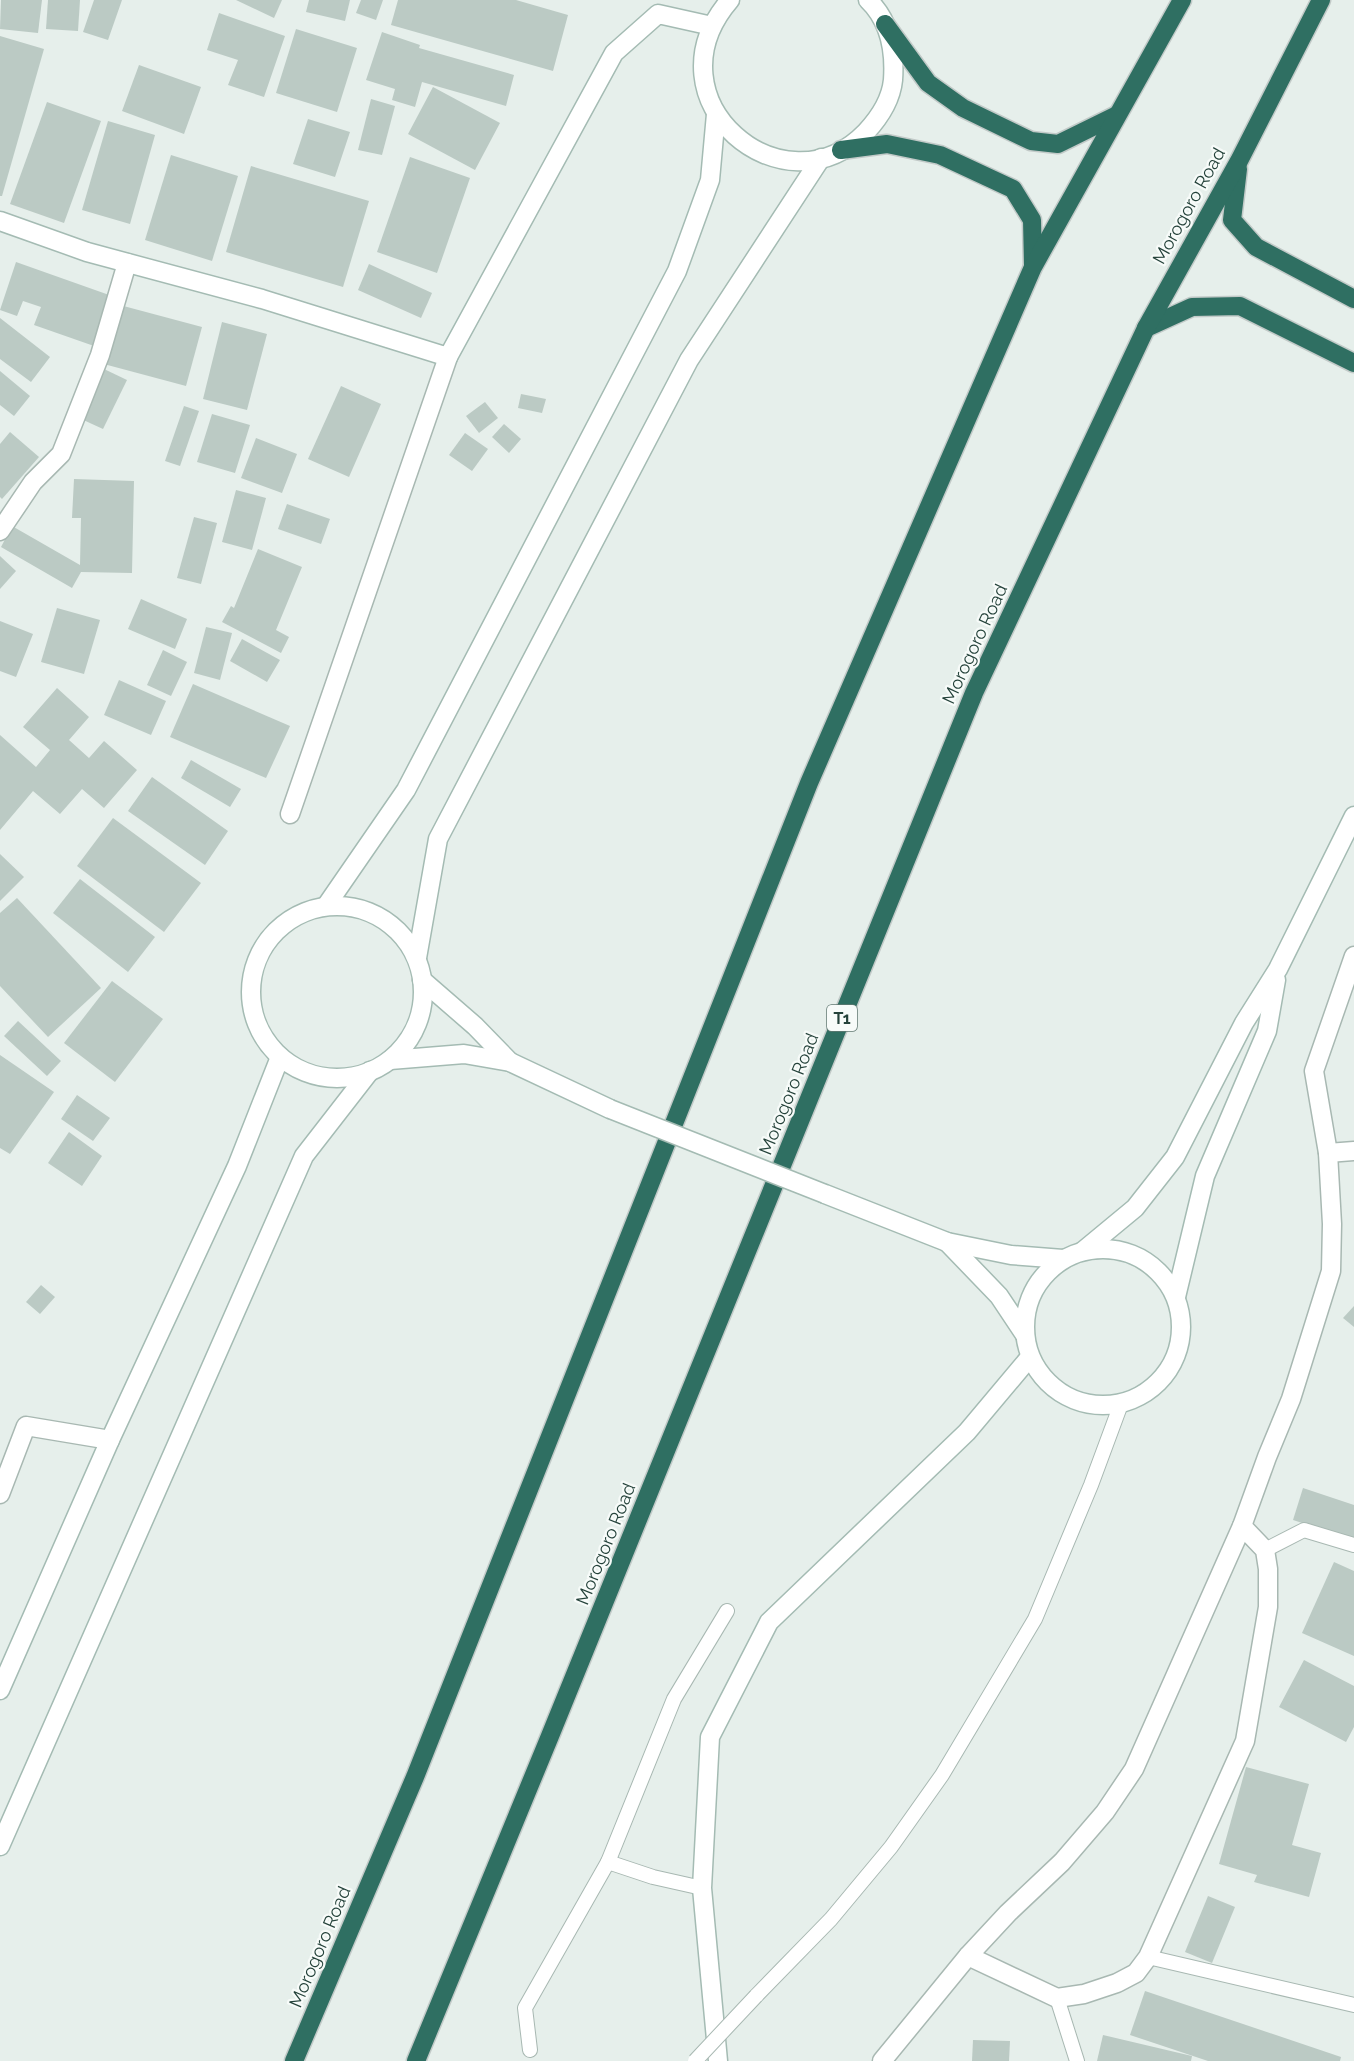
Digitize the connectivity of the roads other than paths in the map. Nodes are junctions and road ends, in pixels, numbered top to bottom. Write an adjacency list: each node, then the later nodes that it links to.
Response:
1 (868, 0): 5 (street)
2 (1182, 0): 7 (highway, Morogoro Road)
3 (1321, 0): 10 (highway, Morogoro Road / T1)
4 (722, 10): 6 (street); 16 (street)
5 (885, 24): 7 (highway); 8 (street)
6 (716, 114): 9 (street); 21 (street)
7 (1117, 115): 13 (highway, Morogoro Road)
8 (841, 150): 9 (street); 13 (highway)
9 (821, 158): 23 (street)
10 (1239, 161): 14 (highway); 15 (highway, Morogoro Road / T1)
11 (0, 221): 12 (street)
12 (127, 263): 16 (street); 18 (street)
13 (1033, 267): 55 (highway, Morogoro Road)
14 (1354, 299)
15 (1146, 328): 17 (highway); 56 (highway, Morogoro Road / T1)
16 (448, 357): 19 (street)
17 (1354, 363)
18 (0, 531)
19 (290, 814)
20 (1354, 816): 24 (street)
21 (326, 906): 23 (street); 26 (street)
22 (1354, 956): 31 (street)
23 (417, 958): 25 (street)
24 (1278, 969): 33 (street); 35 (street)
25 (422, 980): 27 (street); 28 (street)
26 (280, 1057): 29 (street); 39 (street)
27 (390, 1060): 28 (street); 29 (street)
28 (510, 1062): 32 (street, bridge)
29 (370, 1071): 47 (street)
30 (1354, 1151): 31 (street)
31 (1328, 1152): 42 (street)
32 (947, 1242): 34 (street); 36 (street)
33 (1083, 1251): 34 (street); 35 (street)
34 (1063, 1259): 36 (street)
35 (1176, 1297): 38 (street)
36 (1025, 1335): 37 (street)
37 (1030, 1357): 38 (street); 49 (street)
38 (1121, 1404): 57 (lane, bridge)
39 (110, 1440): 40 (street); 46 (street)
40 (5, 1469): 41 (street)
41 (0, 1494)
42 (1242, 1526): 44 (street); 50 (street)
43 (1354, 1545): 44 (lane)
44 (1265, 1550): 51 (street)
45 (727, 1611): 48 (lane)
46 (0, 1690)
47 (0, 1846)
48 (608, 1862): 49 (lane); 54 (lane)
49 (702, 1888): 58 (street)
50 (968, 1956): 52 (street); 59 (street)
51 (1148, 1957): 52 (street); 53 (lane)
52 (1058, 1998): 60 (lane)
53 (1354, 2005)
54 (530, 2050)
55 (294, 2061)
56 (416, 2061)
57 (695, 2061)
58 (718, 2061)
59 (882, 2061)
60 (1077, 2061)

